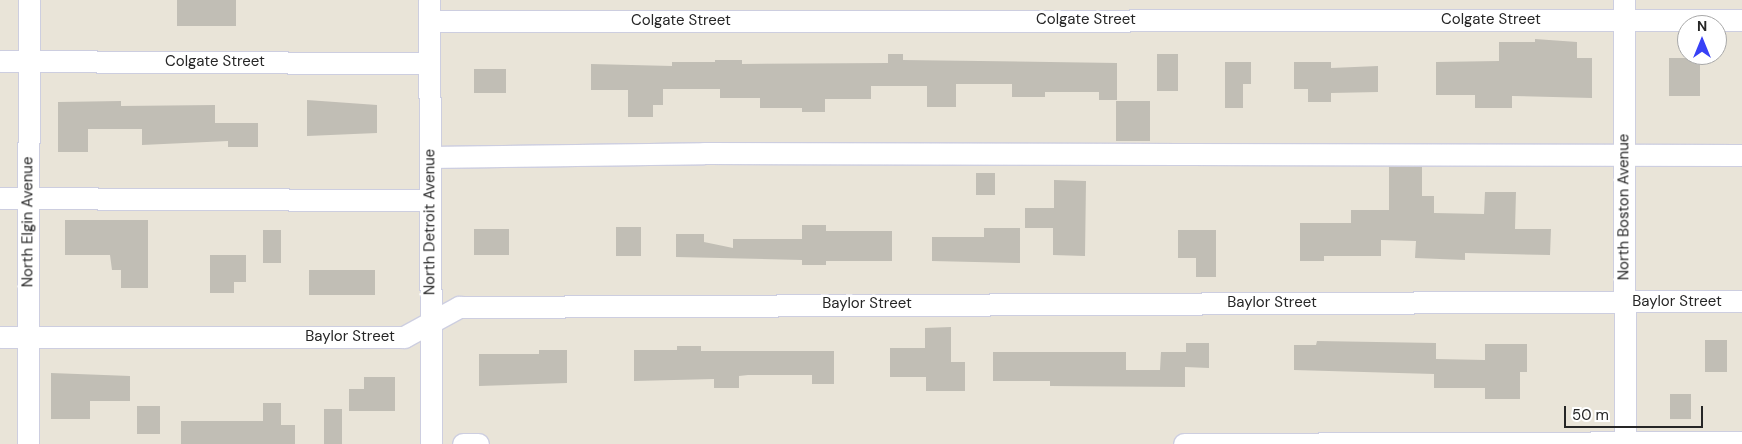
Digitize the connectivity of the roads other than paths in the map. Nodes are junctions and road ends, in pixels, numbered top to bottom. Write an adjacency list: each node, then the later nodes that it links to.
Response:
1 (29, 0): 7 (street, North Elgin Avenue)
2 (429, 0): 5 (street, North Detroit Avenue)
3 (1624, 10): 4 (street, Colgate Street); 5 (street, Colgate Street); 9 (street, North Boston Avenue)
4 (1742, 20)
5 (429, 21): 8 (street, North Detroit Avenue)
6 (0, 61): 7 (street, Colgate Street)
7 (29, 61): 8 (street, Colgate Street); 13 (street, North Elgin Avenue)
8 (429, 63): 11 (street, North Detroit Avenue)
9 (1624, 155): 10 (street); 11 (street); 16 (street, North Boston Avenue)
10 (1742, 155)
11 (430, 157): 14 (street, North Detroit Avenue)
12 (0, 198): 13 (street)
13 (28, 198): 14 (street); 19 (street, North Elgin Avenue)
14 (430, 200): 17 (street, North Detroit Avenue)
15 (1742, 301): 16 (street, Baylor Street)
16 (1625, 302): 17 (street, Baylor Street); 21 (street, North Boston Avenue)
17 (431, 322): 19 (street, Baylor Street); 23 (street, North Detroit Avenue)
18 (0, 337): 19 (street, Baylor Street)
19 (28, 337): 22 (street, North Elgin Avenue)
20 (1742, 442): 21 (street)
21 (1625, 443): 26 (street)
22 (28, 444)
23 (431, 444)
24 (463, 444): 25 (street)
25 (478, 444)
26 (1184, 444)

